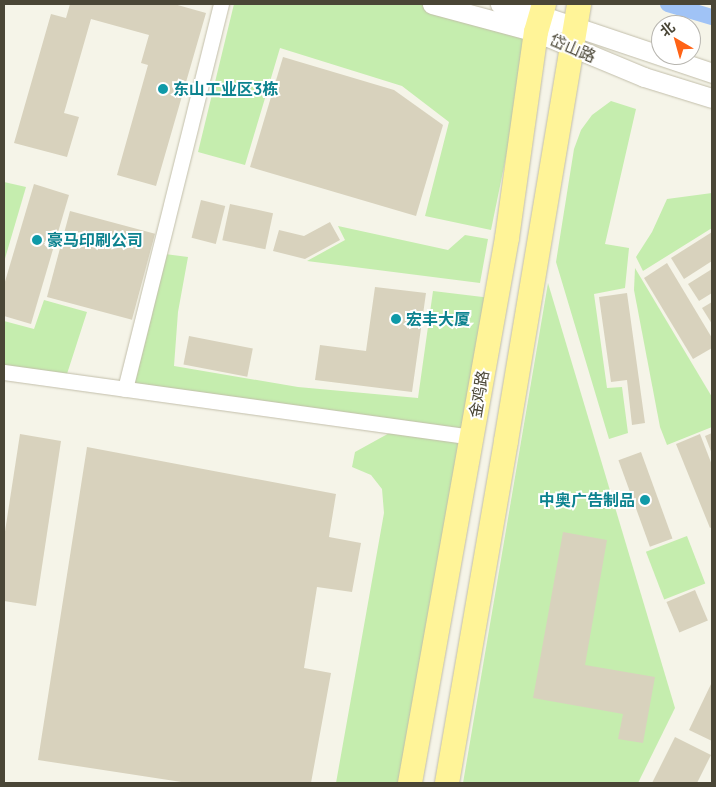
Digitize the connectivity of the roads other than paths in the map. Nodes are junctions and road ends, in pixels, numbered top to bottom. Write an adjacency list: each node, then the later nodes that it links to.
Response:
1 (221, 4): 10 (street)
2 (432, 4): 5 (street, 岱山路)
3 (500, 4): 5 (street, 岱山路)
4 (579, 4): 6 (main road)
5 (540, 17): 6 (street, 岱山路); 11 (main road, 金鸡路)
6 (574, 38): 7 (street, 岱山路); 8 (street, 岱山路); 13 (main road)
7 (712, 73)
8 (712, 98)
9 (4, 372): 10 (street)
10 (125, 389): 11 (street)
11 (471, 437): 12 (main road, 金鸡路)
12 (410, 783)
13 (447, 783)

